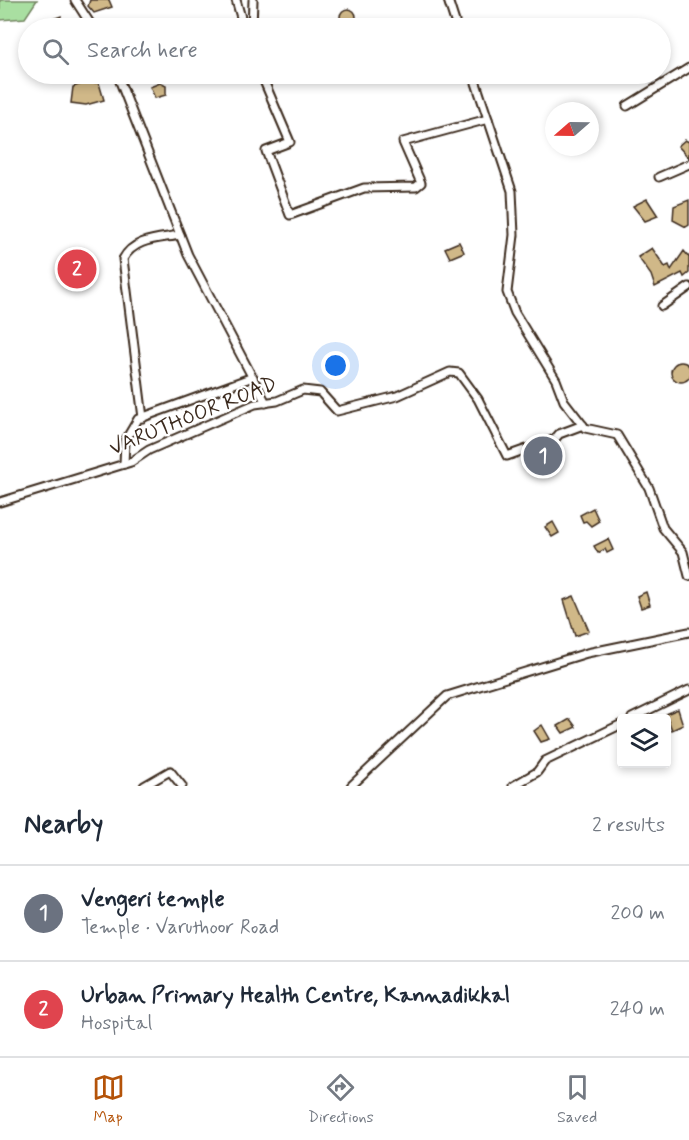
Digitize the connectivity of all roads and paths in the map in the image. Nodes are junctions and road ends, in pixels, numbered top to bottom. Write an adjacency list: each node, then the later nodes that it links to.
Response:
1 (75, 0): 5 (street)
2 (236, 0): 6 (street)
3 (253, 0): 7 (street)
4 (448, 0): 8 (street)
5 (87, 18)
6 (241, 18)
7 (252, 18)
8 (454, 18)
9 (689, 69): 10 (street)
10 (671, 80)
11 (121, 84): 19 (street)
12 (265, 84): 16 (street)
13 (477, 84): 16 (street)
14 (664, 84): 15 (street)
15 (627, 106)
16 (489, 119): 25 (street)
17 (689, 164): 18 (street)
18 (659, 177)
19 (180, 235): 22 (street); 24 (street)
20 (689, 287): 21 (street)
21 (662, 306)
22 (253, 377): 23 (street); 24 (street)
23 (266, 403): 25 (street, VARUTHOOR ROAD); 26 (street, VARUTHOOR ROAD)
24 (143, 418): 26 (street)
25 (583, 425): 28 (street)
26 (124, 464): 27 (street, VARUTHOOR ROAD)
27 (0, 502)
28 (686, 550): 29 (street)
29 (689, 576)
30 (689, 632): 36 (street)
31 (689, 690): 32 (street)
32 (640, 714)
33 (617, 725): 37 (street)
34 (144, 786): 35 (street)
35 (182, 786)
36 (351, 786)
37 (513, 786)

